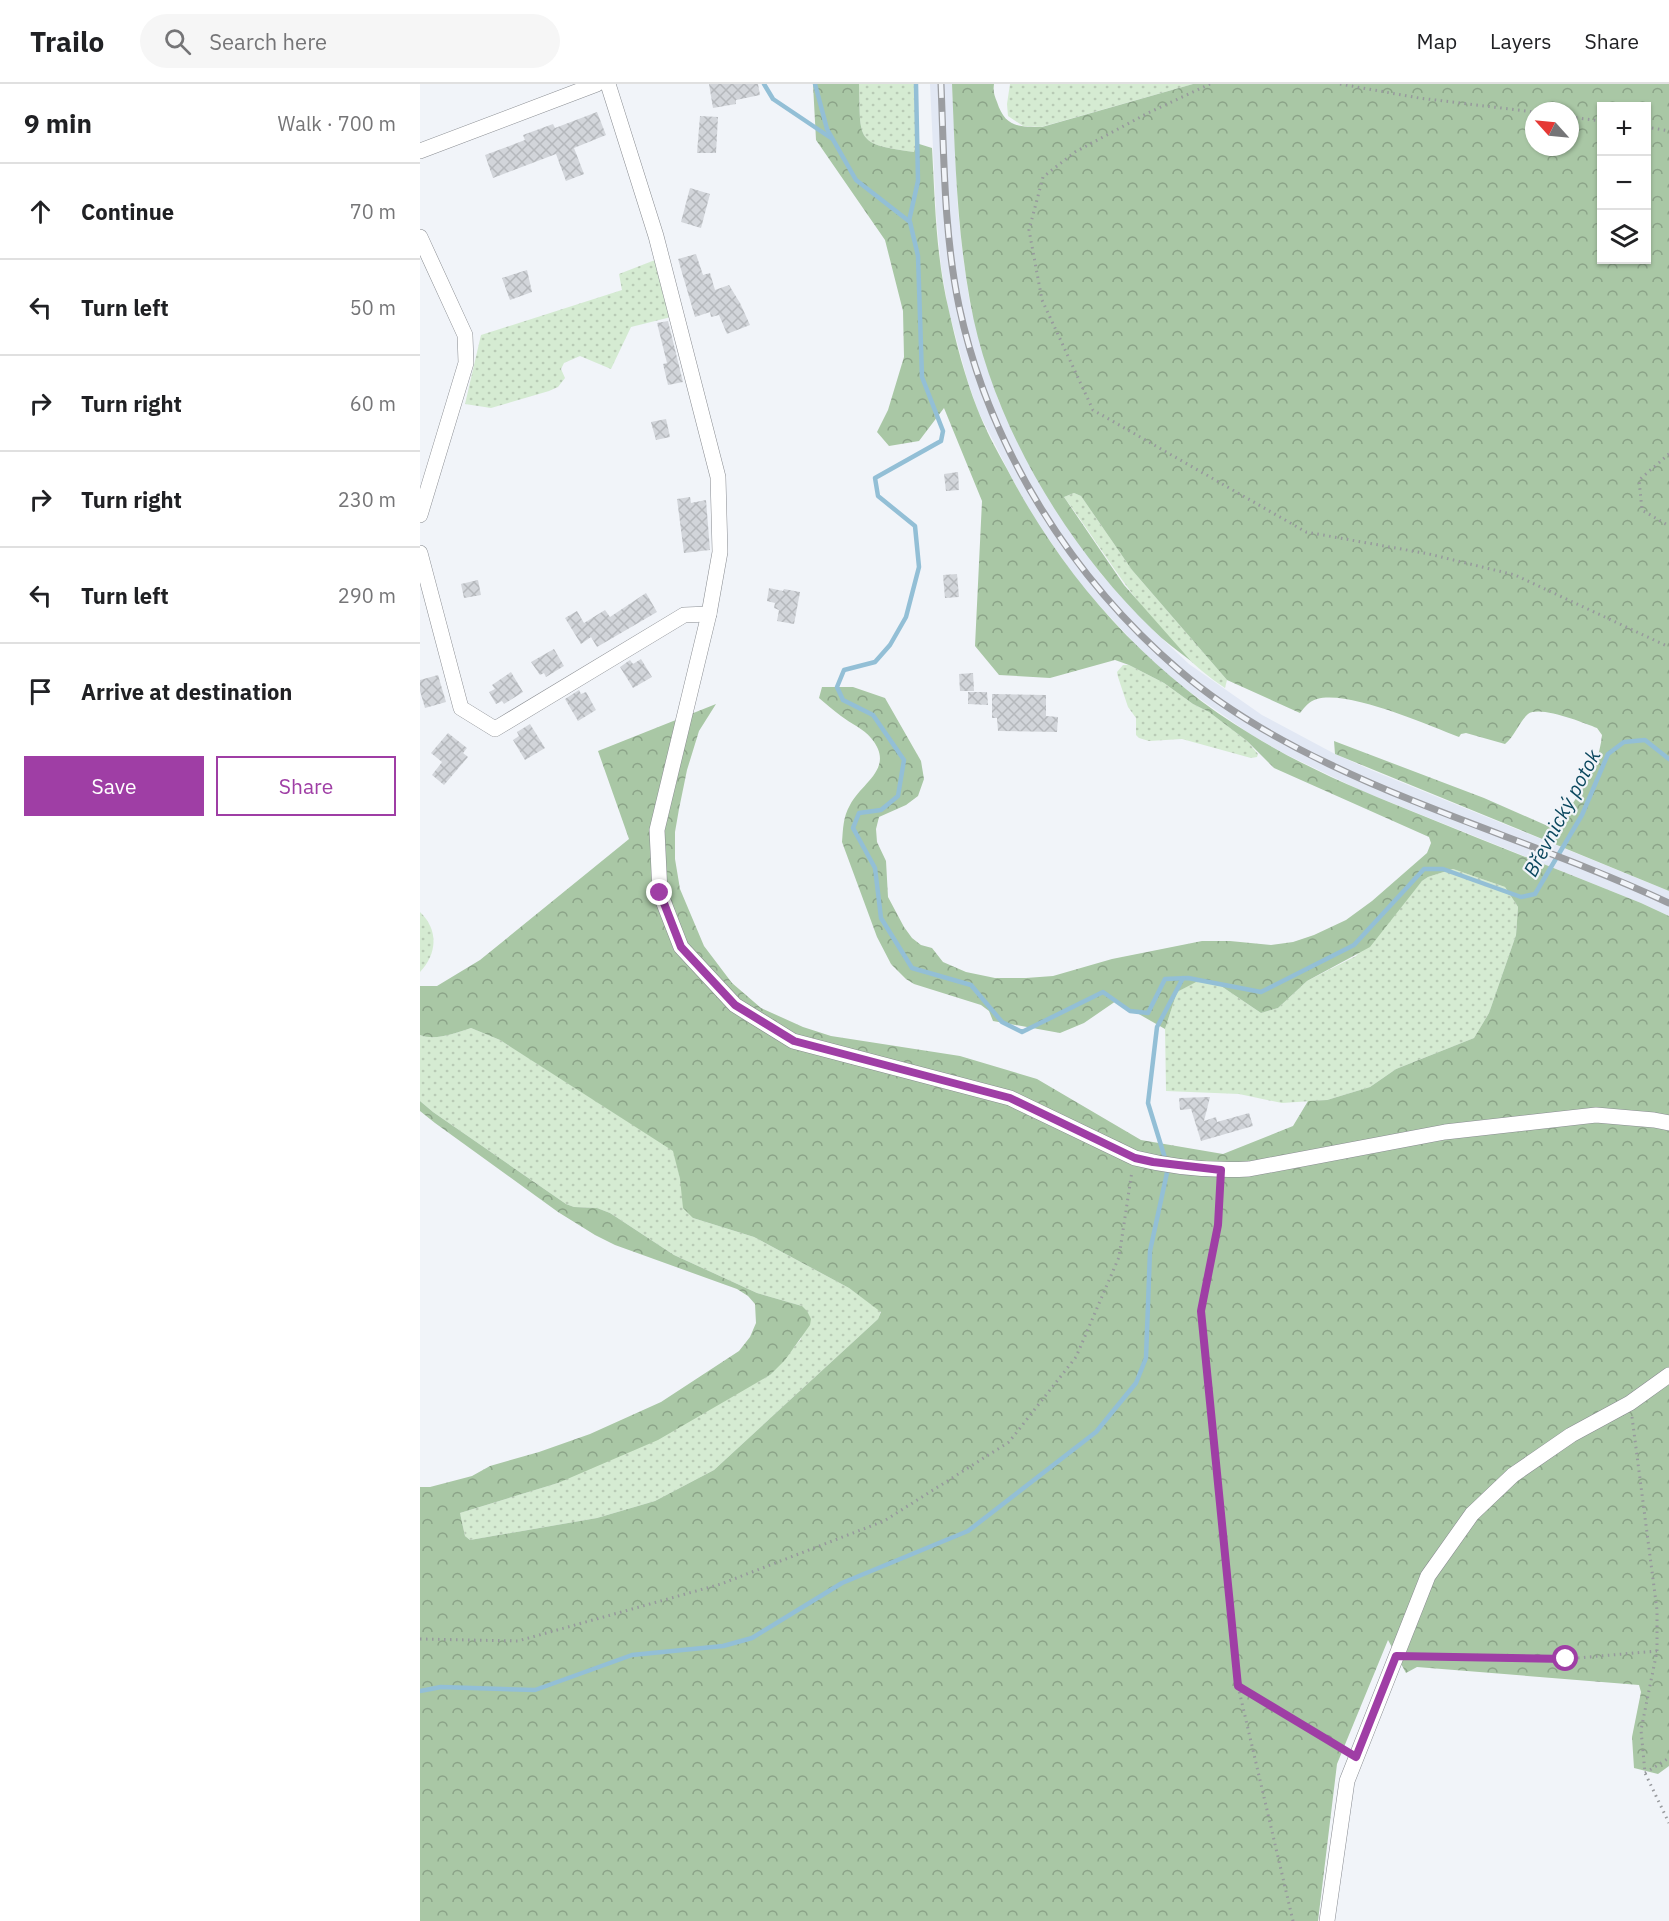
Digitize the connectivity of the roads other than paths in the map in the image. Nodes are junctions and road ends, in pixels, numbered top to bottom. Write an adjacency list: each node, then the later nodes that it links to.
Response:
1 (597, 84): 3 (street)
2 (608, 84): 7 (street)
3 (420, 151)
4 (420, 237): 5 (street)
5 (420, 515)
6 (420, 553): 7 (street)
7 (709, 614): 8 (street)
8 (1669, 1123)
9 (1669, 1375): 10 (street)
10 (1327, 1921)

